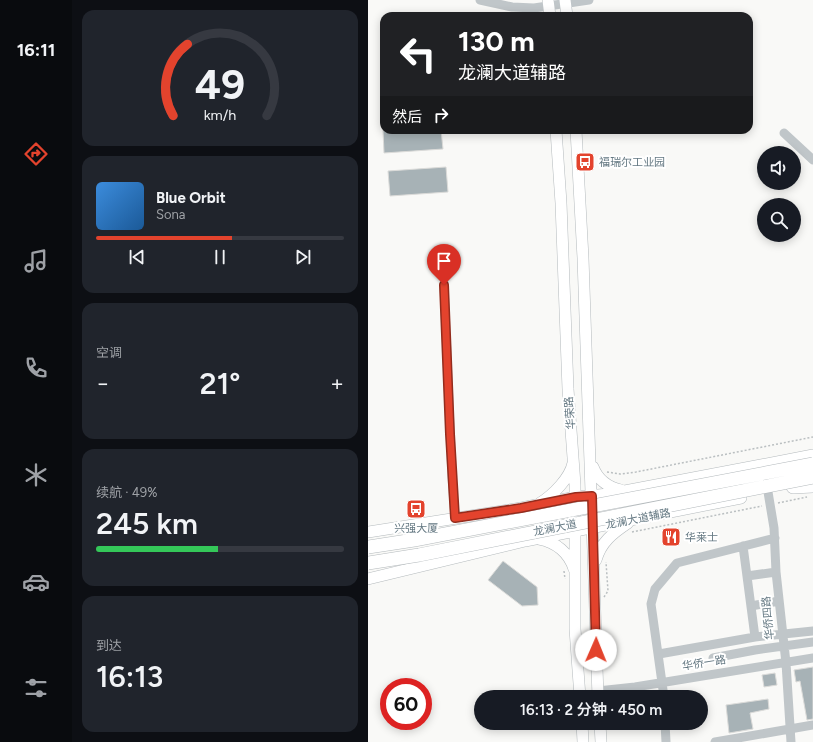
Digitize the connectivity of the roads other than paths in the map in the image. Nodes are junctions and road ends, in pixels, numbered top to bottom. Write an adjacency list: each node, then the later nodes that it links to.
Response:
1 (480, 0): 4 (street)
2 (590, 0): 3 (street)
3 (565, 2): 4 (street); 5 (main road)
4 (549, 7)
5 (566, 12)
6 (784, 133): 9 (street)
7 (556, 134): 12 (main road, 华荣路)
8 (576, 134): 13 (main road, 华荣路)
9 (813, 160)
10 (444, 285): 24 (street)
11 (813, 455): 18 (main road)
12 (573, 458): 21 (main road, 华荣路); 22 (main road)
13 (591, 463): 18 (main road); 20 (main road, 华荣路)
14 (813, 464): 33 (highway, 龙澜大道, bridge)
15 (813, 478): 17 (main road, 龙澜大道辅路); 34 (highway, 龙澜大道, bridge)
16 (813, 486): 17 (highway)
17 (794, 487): 19 (main road, 龙澜大道辅路)
18 (623, 491): 20 (main road); 25 (main road)
19 (768, 492): 25 (main road, 龙澜大道辅路); 30 (street, 华侨四路)
20 (592, 496): 21 (main road); 26 (main road, 华荣路)
21 (576, 497): 22 (main road); 28 (main road, 华荣路)
22 (538, 504): 23 (main road)
23 (521, 508): 24 (main road); 31 (main road)
24 (455, 518): 27 (main road)
25 (631, 521): 26 (main road, 龙澜大道辅路); 35 (main road)
26 (593, 528): 28 (main road, 龙澜大道辅路); 35 (main road, 华荣路)
27 (368, 532)
28 (575, 532): 29 (main road, 龙澜大道辅路); 37 (main road, 华荣路)
29 (537, 538): 31 (main road, 龙澜大道辅路); 37 (main road)
30 (774, 538): 32 (street); 36 (street, 华侨四路)
31 (525, 541): 39 (main road, 龙澜大道辅路)
32 (743, 546): 38 (street); 48 (street)
33 (368, 547)
34 (368, 563)
35 (594, 564): 55 (main road, 华荣路)
36 (776, 572): 38 (street); 40 (street, 华侨四路)
37 (575, 573): 54 (main road, 华荣路)
38 (747, 576): 41 (street)
39 (368, 578)
40 (779, 601): 41 (street); 43 (street, 华侨四路)
41 (751, 606): 44 (street)
42 (813, 631): 43 (street)
43 (782, 634): 44 (street); 47 (street, 华侨四路)
44 (755, 637): 46 (street)
45 (813, 642): 47 (street)
46 (711, 645): 48 (street); 49 (street)
47 (783, 645): 49 (street); 51 (street, 华侨四路)
48 (659, 654): 53 (street)
49 (713, 658): 52 (street)
50 (813, 658): 51 (street, 华侨一路)
51 (786, 663): 52 (street, 华侨一路); 59 (street, 华侨四路)
52 (716, 673): 53 (street, 华侨一路)
53 (662, 682): 56 (street, 华侨一路); 57 (street)
54 (579, 690)
55 (598, 690)
56 (619, 690)
57 (663, 690)
58 (813, 725): 59 (street)
59 (790, 729): 66 (street); 67 (street, 华侨四路)
60 (582, 730): 63 (main road)
61 (600, 730): 64 (main road)
62 (665, 730): 65 (street)
63 (583, 742)
64 (601, 742)
65 (666, 742)
66 (716, 742)
67 (791, 742)

